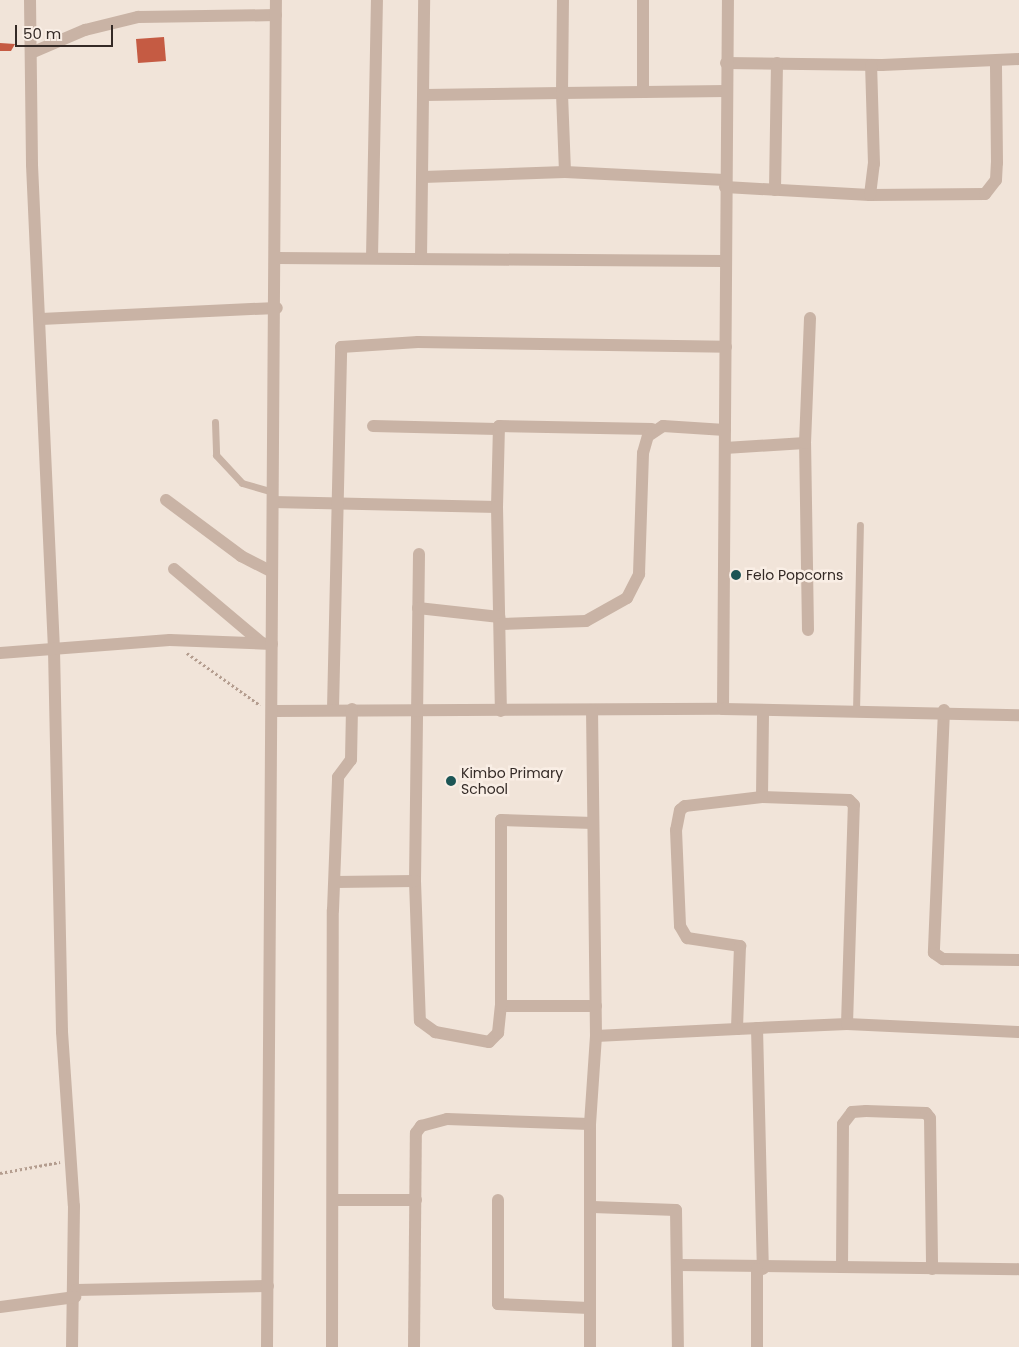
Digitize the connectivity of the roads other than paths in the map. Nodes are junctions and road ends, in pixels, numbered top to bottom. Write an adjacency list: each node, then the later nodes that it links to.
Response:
1 (30, 0): 9 (street)
2 (276, 0): 8 (street)
3 (376, 0): 25 (street)
4 (424, 0): 18 (street)
5 (563, 0): 17 (street)
6 (643, 0): 15 (street)
7 (728, 0): 12 (street)
8 (276, 15): 9 (street); 24 (street)
9 (30, 53): 30 (street)
10 (1019, 59): 11 (street)
11 (996, 61): 14 (street); 23 (street)
12 (726, 63): 13 (street); 16 (street)
13 (777, 64): 14 (street); 22 (street)
14 (871, 65): 23 (street)
15 (642, 91): 16 (street); 17 (street)
16 (726, 91): 21 (street)
17 (562, 93): 18 (street); 19 (street)
18 (425, 96): 20 (street)
19 (565, 172): 20 (street); 21 (street)
20 (423, 177): 26 (street)
21 (725, 184): 22 (street); 27 (street)
22 (775, 190): 23 (street)
23 (870, 195)
24 (277, 258): 25 (street); 28 (street)
25 (372, 258): 26 (street)
26 (421, 259): 27 (street)
27 (724, 261): 31 (street)
28 (277, 308): 30 (street); 39 (street)
29 (810, 318): 37 (street)
30 (41, 319): 51 (street)
31 (726, 348): 36 (street); 41 (street)
32 (215, 422): 39 (lane)
33 (373, 426): 34 (street)
34 (496, 429): 35 (street); 42 (street)
35 (652, 429): 36 (street); 48 (street)
36 (725, 430): 38 (street)
37 (805, 443): 38 (street); 49 (street)
38 (725, 448): 56 (street)
39 (273, 497): 41 (street); 46 (street)
40 (166, 500): 46 (street)
41 (336, 504): 42 (street); 53 (street)
42 (497, 506): 48 (street)
43 (860, 525): 62 (lane)
44 (420, 554): 47 (street)
45 (174, 569): 50 (street)
46 (270, 571): 50 (street)
47 (418, 608): 48 (street); 55 (street)
48 (500, 621): 60 (street)
49 (808, 630)
50 (267, 643): 51 (street); 59 (street)
51 (54, 650): 52 (street); 87 (street)
52 (0, 653)
53 (333, 709): 54 (street); 59 (street)
54 (352, 709): 55 (street); 67 (street)
55 (415, 709): 60 (street); 66 (street)
56 (723, 709): 57 (street); 61 (street)
57 (592, 710): 60 (street); 65 (street)
58 (944, 710): 62 (street); 63 (street); 68 (street)
59 (274, 711): 86 (street)
60 (501, 711)
61 (763, 711): 62 (street); 64 (street)
62 (856, 712)
63 (1019, 715)
64 (762, 797): 71 (street); 73 (street)
65 (593, 823): 69 (street); 70 (street)
66 (415, 881): 67 (street); 69 (street)
67 (336, 882): 77 (street)
68 (1019, 960)
69 (501, 1006): 70 (street)
70 (596, 1006): 75 (street)
71 (847, 1024): 72 (street); 74 (street)
72 (757, 1028): 73 (street); 83 (street)
73 (737, 1029): 75 (street)
74 (1019, 1032)
75 (596, 1036): 76 (street)
76 (590, 1124): 78 (street); 80 (street)
77 (335, 1200): 78 (street); 92 (street)
78 (416, 1200): 93 (street)
79 (498, 1200): 89 (street)
80 (593, 1207): 81 (street); 89 (street)
81 (679, 1265): 83 (street); 95 (street)
82 (842, 1267): 83 (street); 84 (street); 84 (street)
83 (760, 1269): 96 (street)
84 (932, 1269): 85 (street)
85 (1019, 1269)
86 (268, 1286): 87 (street); 91 (street)
87 (76, 1293): 88 (street); 90 (street)
88 (0, 1307)
89 (589, 1308): 94 (street)
90 (72, 1347)
91 (267, 1347)
92 (332, 1347)
93 (414, 1347)
94 (590, 1347)
95 (678, 1347)
96 (757, 1347)

